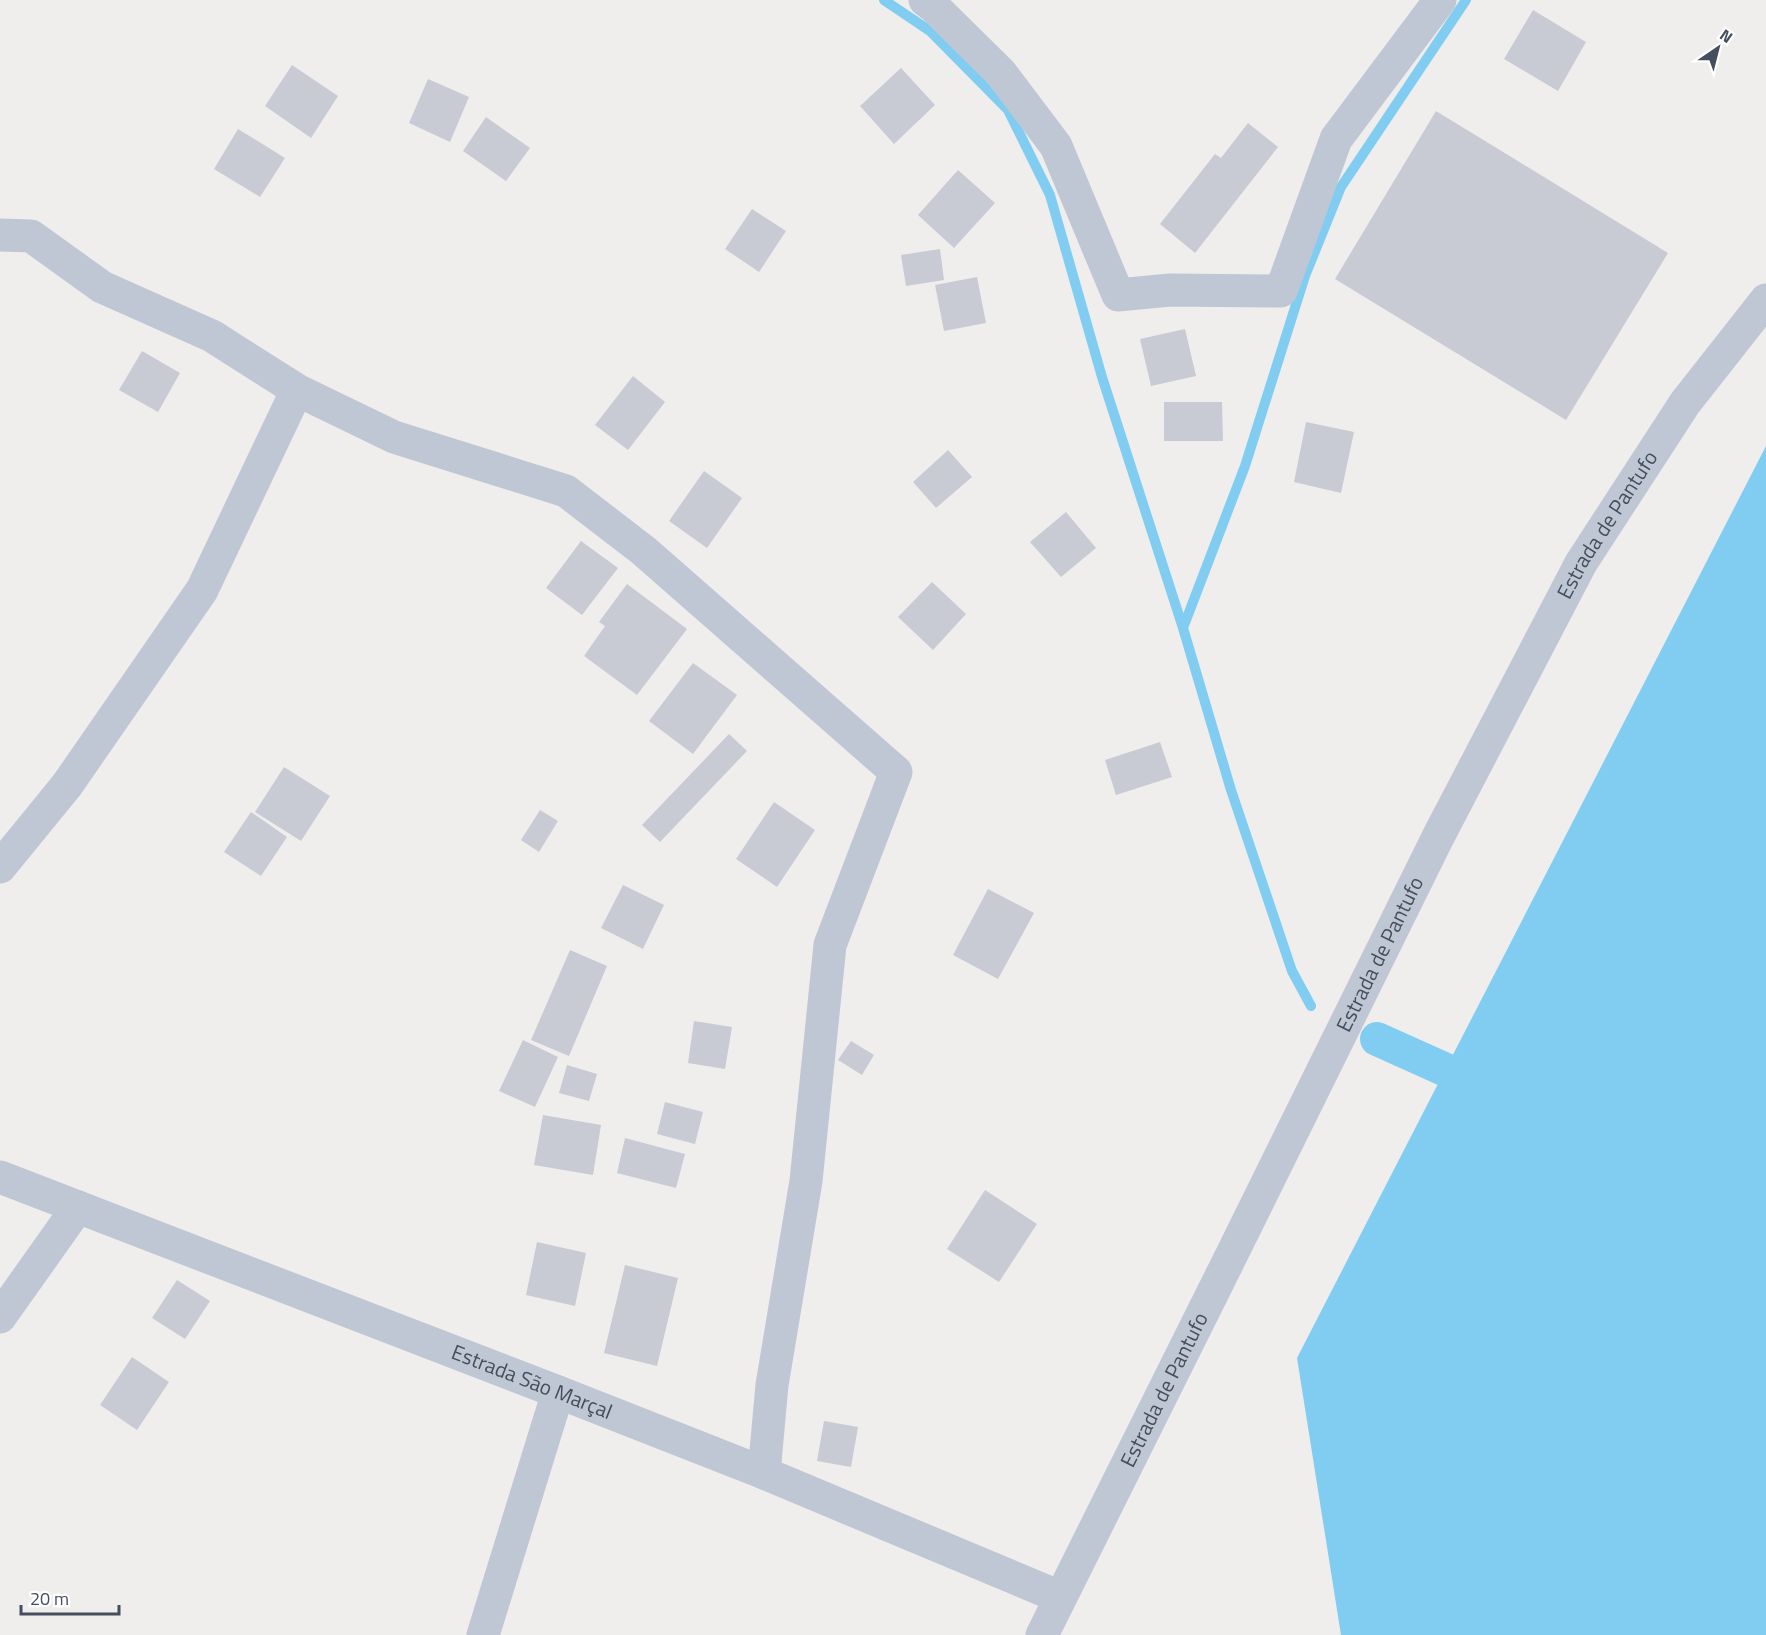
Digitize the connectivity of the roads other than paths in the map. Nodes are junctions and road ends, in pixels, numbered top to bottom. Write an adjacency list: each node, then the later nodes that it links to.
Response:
1 (925, 0): 2 (street)
2 (1440, 0)
3 (0, 235): 5 (street)
4 (1766, 300): 12 (street, Estrada de Pantufo)
5 (297, 390): 6 (street); 11 (street)
6 (0, 867)
7 (0, 1177): 8 (street, Estrada São Marçal)
8 (78, 1207): 9 (street); 10 (street, Estrada São Marçal)
9 (0, 1317)
10 (558, 1392): 11 (street, Estrada São Marçal); 13 (street)
11 (764, 1473): 12 (street, Estrada São Marçal)
12 (1060, 1597): 14 (street, Estrada de Pantufo)
13 (483, 1635)
14 (1042, 1635)

